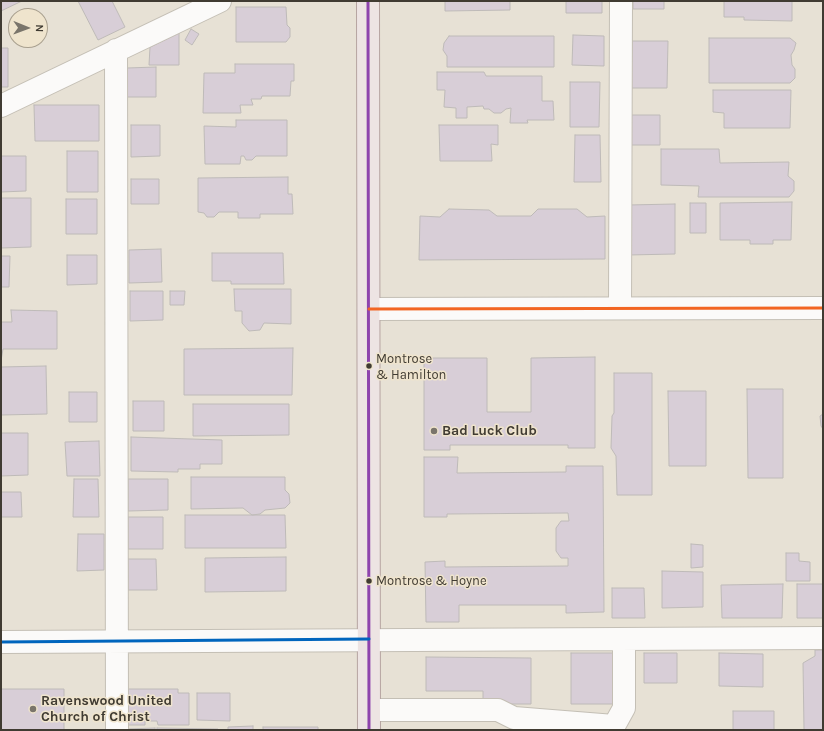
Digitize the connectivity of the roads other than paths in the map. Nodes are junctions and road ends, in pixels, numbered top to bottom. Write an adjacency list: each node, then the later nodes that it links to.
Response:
1 (220, 1): 4 (street)
2 (368, 1): 8 (main road)
3 (621, 1): 6 (street)
4 (116, 50): 5 (street); 12 (street)
5 (1, 106)
6 (620, 308): 7 (street); 8 (street)
7 (823, 308)
8 (369, 309): 10 (main road)
9 (823, 638): 11 (street)
10 (369, 639): 11 (street); 12 (street); 14 (main road)
11 (624, 640): 14 (street)
12 (116, 641): 13 (street); 15 (street)
13 (1, 642)
14 (369, 720)
15 (117, 730)

